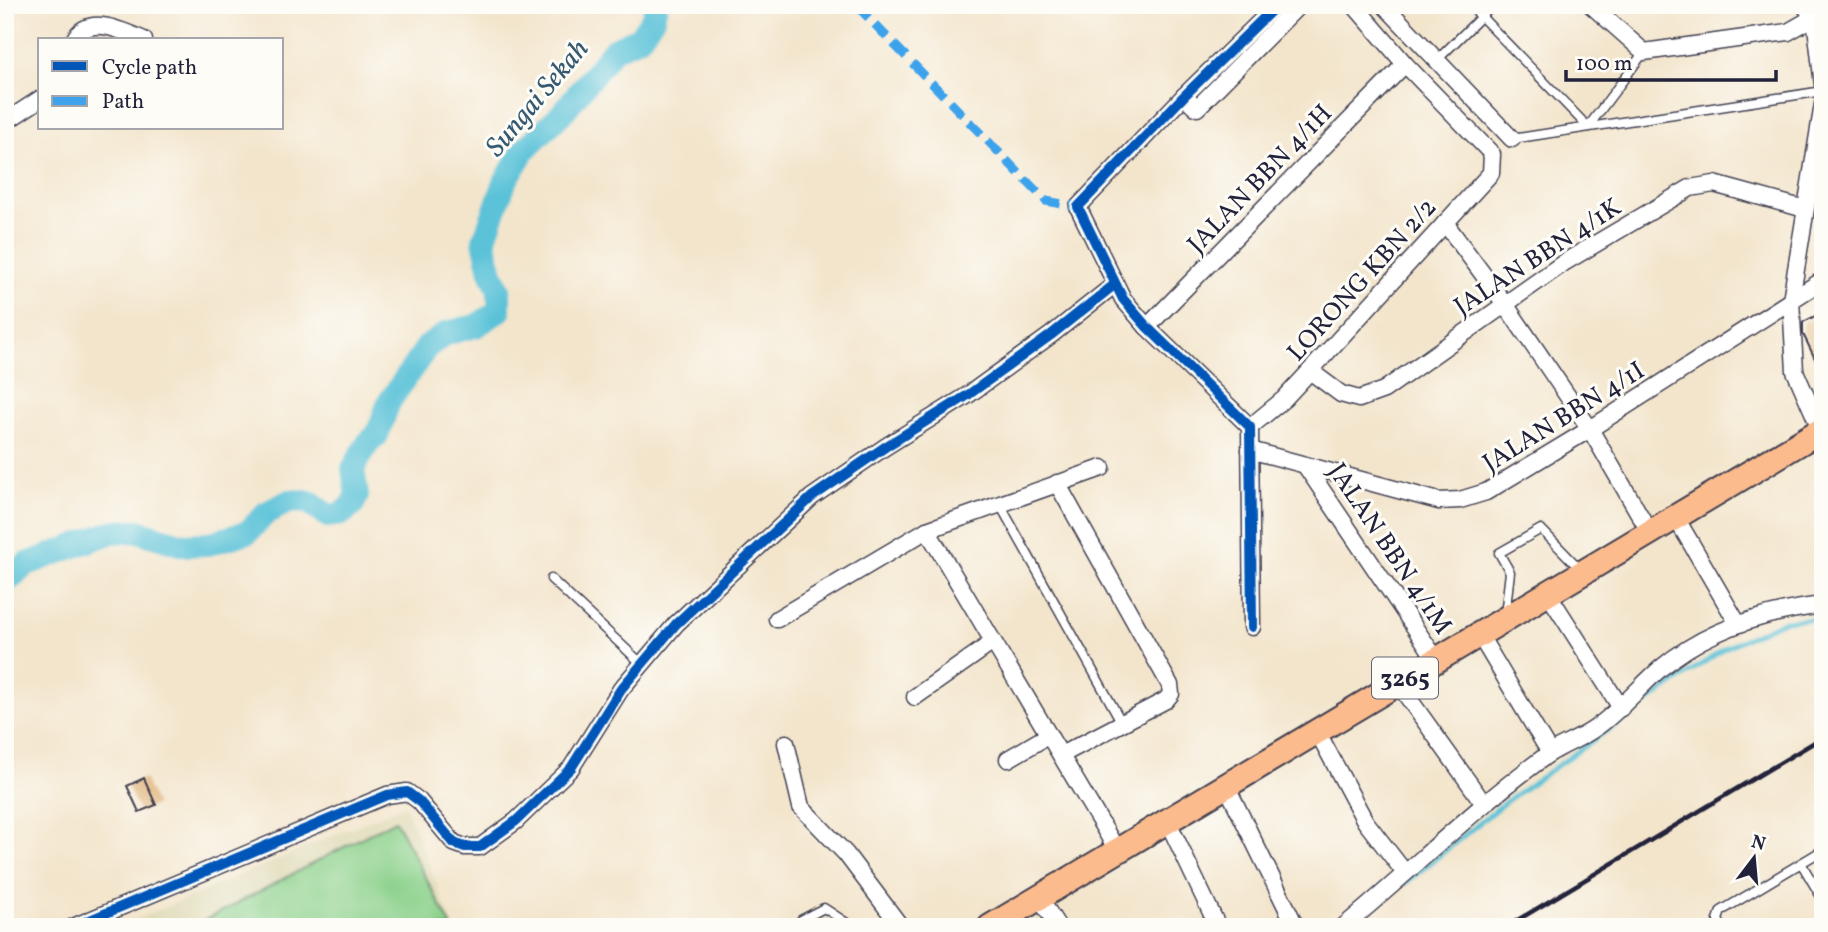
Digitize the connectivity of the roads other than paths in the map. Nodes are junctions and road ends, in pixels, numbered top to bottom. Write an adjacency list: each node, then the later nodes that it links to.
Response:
1 (1277, 5): 17 (street)
2 (1299, 5): 17 (street)
3 (1354, 5): 14 (street)
4 (1384, 5): 13 (street)
5 (1469, 5): 9 (lane)
6 (1493, 5): 9 (lane)
7 (1591, 5): 12 (street)
8 (1814, 12): 12 (street); 15 (street)
9 (1481, 17): 13 (lane); 21 (lane)
10 (75, 38): 11 (street)
11 (138, 38)
12 (1644, 52): 21 (lane)
13 (1438, 59): 22 (street)
14 (1405, 64): 24 (street, LORONG KBN 2/2); 29 (street, JALAN BBN 4/1H)
15 (1823, 85)
16 (1823, 91): 21 (lane)
17 (1184, 96): 26 (street)
18 (38, 100): 20 (street)
19 (1823, 104): 23 (street)
20 (5, 122)
21 (1588, 127): 22 (lane)
22 (1512, 139)
23 (1805, 209): 27 (street); 28 (street, JALAN BBN 4/1K)
24 (1445, 223): 28 (street); 30 (street, LORONG KBN 2/2)
25 (1823, 280): 27 (street, JALAN BBN 4/1I)
26 (1114, 285): 29 (street); 53 (street)
27 (1791, 300): 32 (street, JALAN BBN 4/1I); 33 (street)
28 (1505, 304): 30 (street, JALAN BBN 4/1K); 32 (street)
29 (1147, 327): 31 (street)
30 (1310, 372): 31 (street, LORONG KBN 2/2)
31 (1250, 427): 34 (street)
32 (1590, 429): 35 (street, JALAN BBN 4/1I); 41 (street)
33 (1822, 429): 39 (main road, 3265)
34 (1250, 450): 35 (street, JALAN BBN 4/1I); 49 (street)
35 (1305, 466): 52 (street, JALAN BBN 4/1M)
36 (1102, 468): 37 (street)
37 (1057, 483): 38 (street); 57 (street)
38 (999, 503): 40 (street); 57 (lane)
39 (1675, 516): 41 (main road, 3265); 48 (street)
40 (927, 530): 47 (street); 51 (street)
41 (1649, 531): 42 (main road, 3265)
42 (1582, 572): 44 (main road, 3265); 46 (lane)
43 (551, 579): 53 (lane)
44 (1547, 592): 46 (main road, 3265); 56 (street)
45 (1823, 605): 48 (street)
46 (1504, 618): 50 (main road, 3265)
47 (777, 619)
48 (1738, 624): 56 (street)
49 (1252, 627)
50 (1479, 634): 52 (main road, 3265); 61 (street)
51 (993, 642): 55 (street); 59 (street)
52 (1436, 659): 54 (main road, 3265)
53 (642, 664): 73 (street)
54 (1397, 682): 58 (main road, 3265); 65 (street)
55 (915, 697)
56 (1621, 708): 61 (street)
57 (1122, 723): 62 (street)
58 (1317, 731): 64 (main road, 3265); 70 (street)
59 (1049, 735): 62 (street); 63 (street)
60 (786, 743): 76 (street)
61 (1550, 753): 65 (street)
62 (1061, 755): 67 (street)
63 (1008, 759)
64 (1226, 785): 66 (main road, 3265); 80 (street)
65 (1484, 804): 70 (street)
66 (1167, 820): 67 (main road, 3265); 79 (street)
67 (1117, 850): 71 (main road, 3265)
68 (1823, 850): 69 (lane)
69 (1801, 863): 72 (lane); 82 (lane)
70 (1405, 873): 81 (street)
71 (1040, 897): 77 (main road, 3265); 78 (street)
72 (1823, 901)
73 (72, 927)
74 (795, 927): 75 (lane)
75 (853, 927)
76 (901, 927)
77 (990, 927)
78 (1058, 927)
79 (1218, 927)
80 (1296, 927)
81 (1343, 927)
82 (1722, 927)

